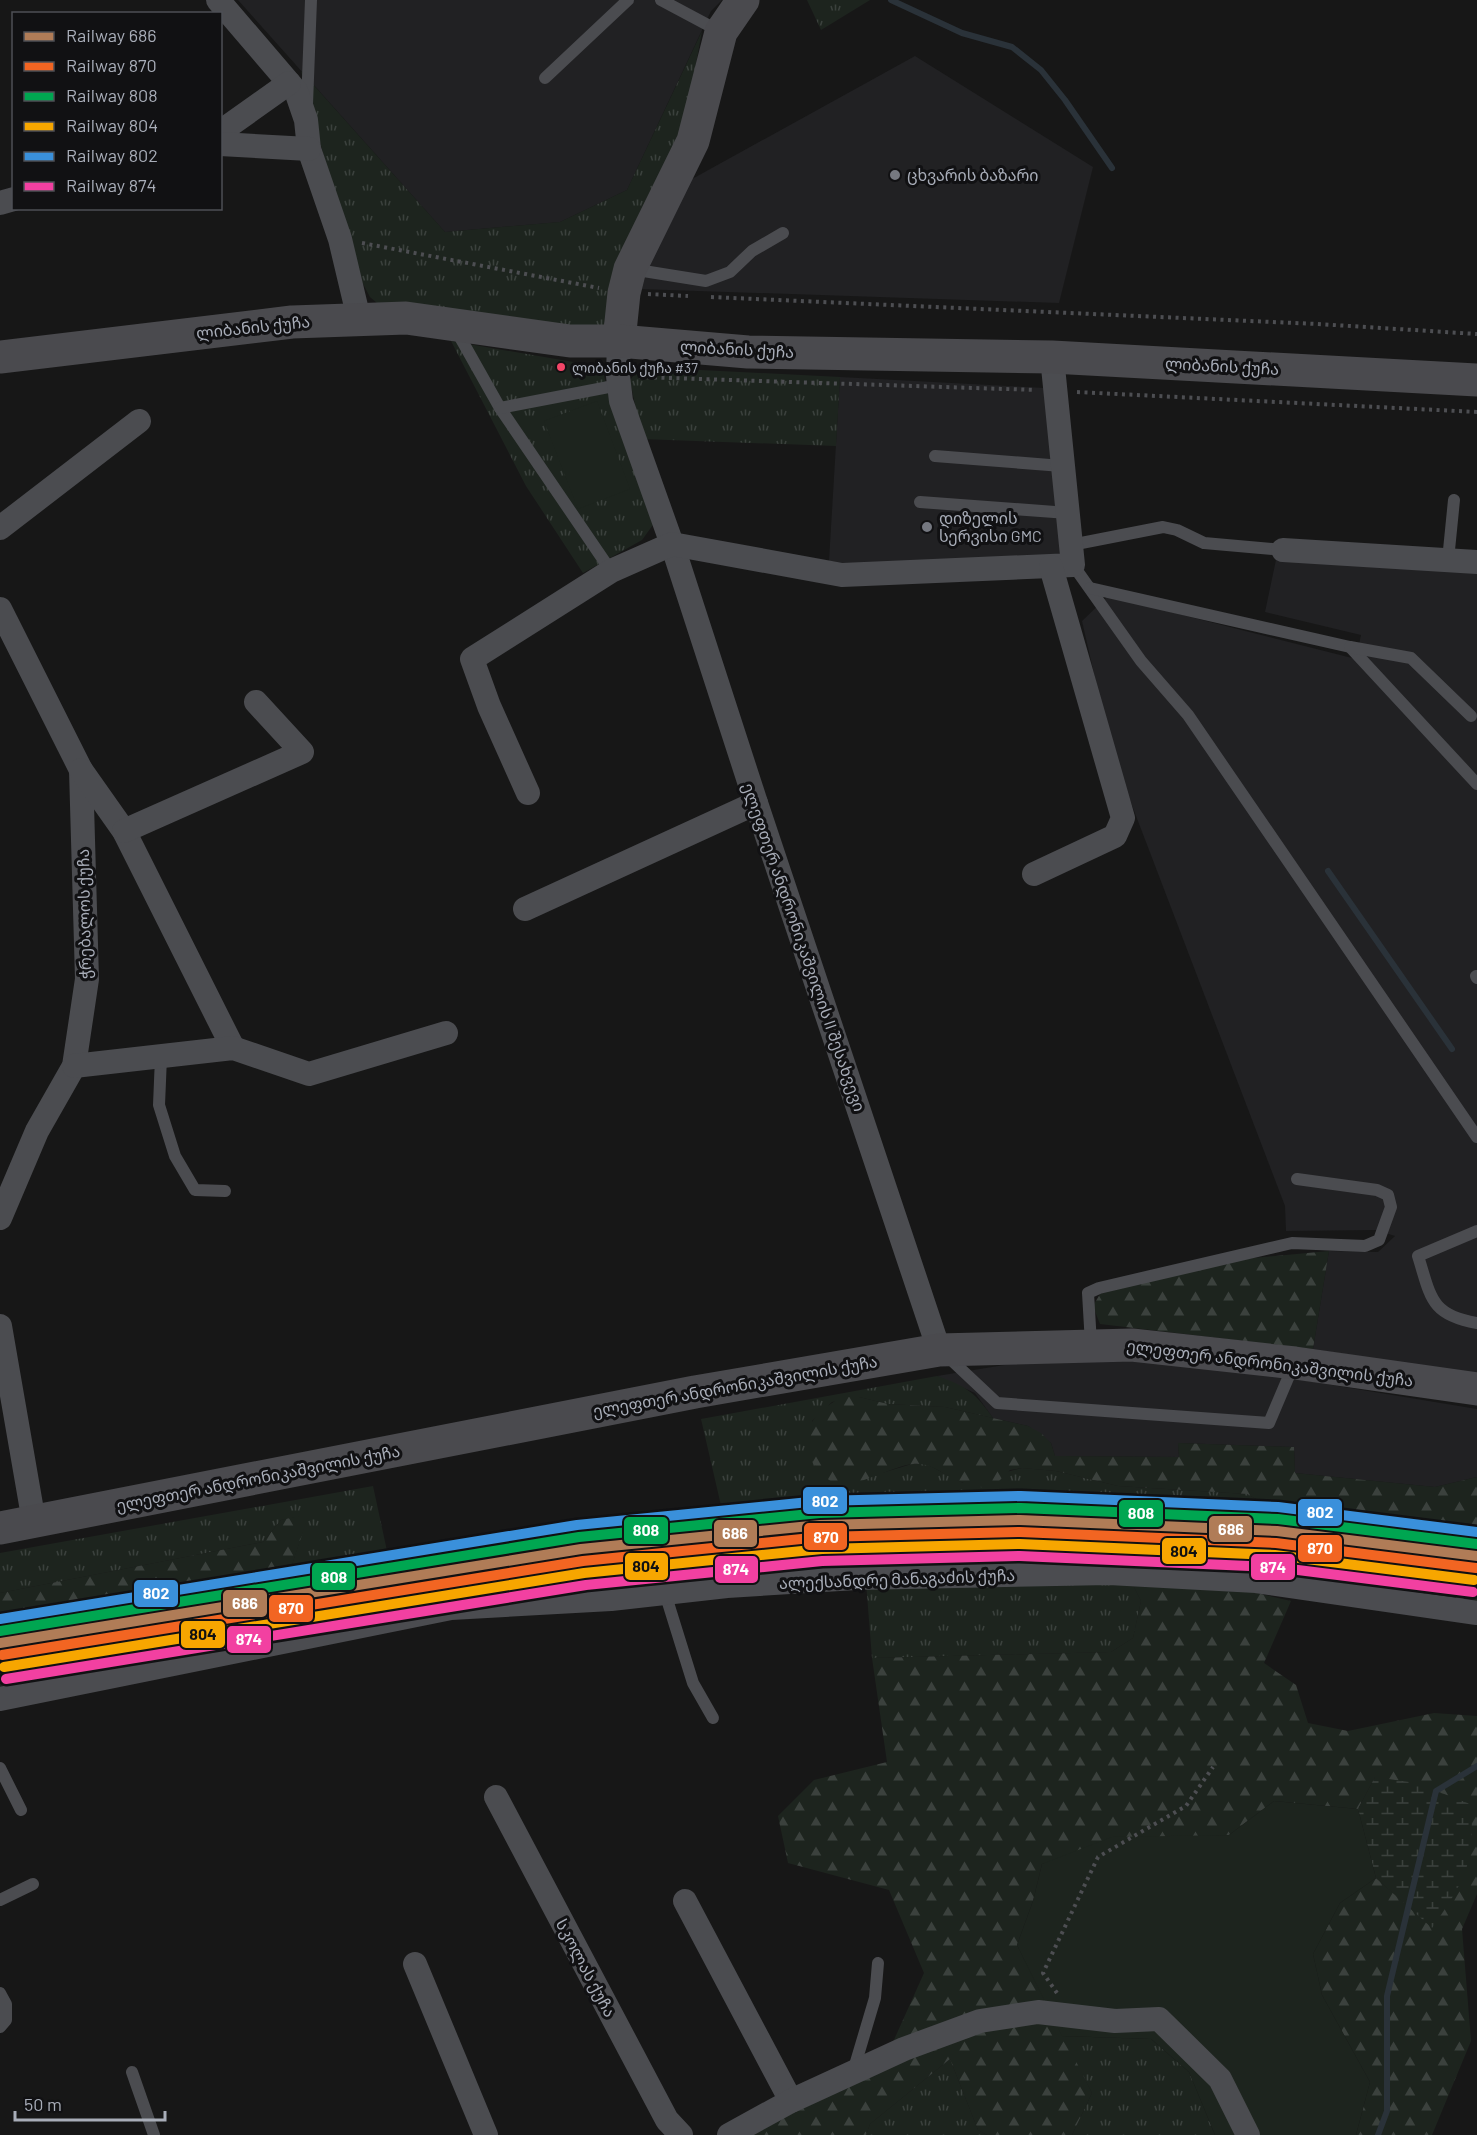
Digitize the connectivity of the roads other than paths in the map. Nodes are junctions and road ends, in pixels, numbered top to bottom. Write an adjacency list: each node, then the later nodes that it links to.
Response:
1 (218, 0): 8 (street)
2 (311, 0): 9 (lane)
3 (628, 0): 7 (lane)
4 (661, 0): 6 (lane)
5 (743, 0): 6 (street)
6 (721, 32): 14 (street)
7 (545, 78)
8 (289, 82): 9 (street); 10 (street)
9 (306, 120): 12 (street)
10 (222, 131)
11 (222, 144): 12 (street)
12 (309, 149): 15 (street)
13 (783, 233): 14 (lane)
14 (627, 281): 17 (street)
15 (359, 320): 16 (street, ლიბანის ქუჩა); 18 (street, ლიბანის ქუჩა)
16 (453, 325): 17 (street, ლიბანის ქუჩა); 22 (lane)
17 (619, 341): 19 (street, ლიბანის ქუჩა); 20 (street, ელეფთერ ანდრონიკაშვილის II შესახვევი)
18 (0, 357)
19 (1052, 357): 21 (street, ლიბანის ქუჩა); 25 (street)
20 (619, 380): 22 (lane); 30 (street, ელეფთერ ანდრონიკაშვილის II შესახვევი)
21 (1477, 380)
22 (500, 408): 35 (lane)
23 (139, 421): 29 (street)
24 (935, 456): 25 (lane)
25 (1062, 466): 28 (street)
26 (1454, 500): 33 (lane)
27 (920, 502): 28 (lane)
28 (1068, 513): 32 (street)
29 (0, 528)
30 (672, 544): 32 (street); 35 (street); 44 (street, ელეფთერ ანდრონიკაშვილის II შესახვევი)
31 (1283, 550): 32 (lane); 33 (street)
32 (1065, 559): 36 (lane); 46 (street)
33 (1448, 560): 34 (street)
34 (1477, 562)
35 (611, 571): 43 (street)
36 (1090, 588): 38 (lane); 52 (lane)
37 (0, 609): 41 (street, ჭრებალოს ქუჩა)
38 (1350, 647): 40 (lane); 42 (lane)
39 (256, 702): 45 (street)
40 (1471, 716)
41 (81, 770): 45 (street, ჭრებალოს ქუჩა); 51 (street, ჭრებალოს ქუჩა)
42 (1477, 784)
43 (528, 793)
44 (756, 803): 47 (street); 60 (street, ელეფთერ ანდრონიკაშვილის II შესახვევი)
45 (124, 831): 49 (street, ჭრებალოს ქუჩა)
46 (1034, 874)
47 (525, 909)
48 (446, 1033): 49 (street)
49 (233, 1048): 50 (street)
50 (161, 1057): 51 (street); 54 (lane)
51 (74, 1066): 55 (street, ჭრებალოს ქუჩა)
52 (1477, 1137)
53 (1297, 1179): 59 (lane)
54 (225, 1191)
55 (0, 1218)
56 (1477, 1231): 57 (lane)
57 (1477, 1323)
58 (0, 1326): 63 (street)
59 (1091, 1346): 60 (street, ელეფთერ ანდრონიკაშვილის ქუჩა); 61 (street, ელეფთერ ანდრონიკაშვილის ქუჩა)
60 (939, 1350): 61 (lane); 63 (street, ელეფთერ ანდრონიკაშვილის ქუჩა)
61 (1295, 1363): 62 (street, ელეფთერ ანდრონიკაშვილის ქუჩა)
62 (1477, 1389)
63 (34, 1522): 64 (street, ელეფთერ ანდრონიკაშვილის ქუჩა)
64 (0, 1528)
65 (664, 1593): 66 (street, ალექსანდრე მანაგაძის ქუჩა); 67 (street, ალექსანდრე მანაგაძის ქუჩა); 68 (lane)
66 (1477, 1613)
67 (0, 1699)
68 (713, 1718)
69 (0, 1768): 71 (lane)
70 (496, 1797): 84 (street, სკოლას ქუჩა)
71 (21, 1810)
72 (33, 1884): 73 (lane)
73 (0, 1900)
74 (685, 1901): 81 (street)
75 (878, 1963): 80 (lane)
76 (415, 1964): 83 (street)
77 (0, 1992): 78 (lane)
78 (0, 2027)
79 (132, 2072): 82 (lane)
80 (853, 2073): 81 (street); 86 (street)
81 (791, 2101): 85 (street)
82 (154, 2135)
83 (486, 2135)
84 (681, 2135)
85 (729, 2135)
86 (1248, 2135)

